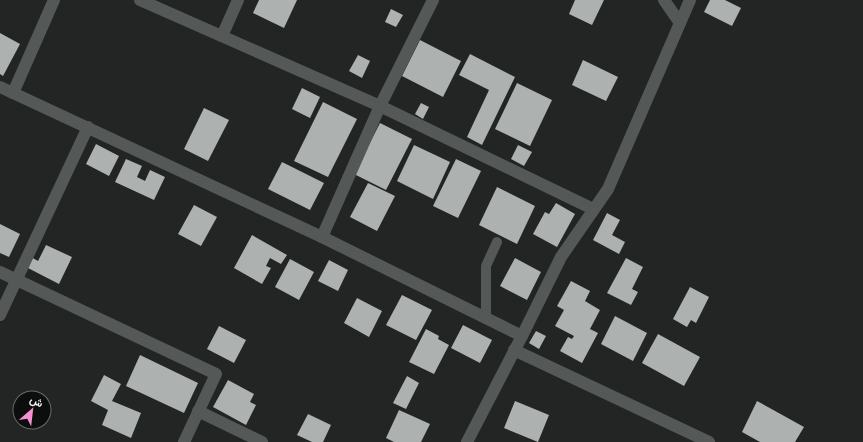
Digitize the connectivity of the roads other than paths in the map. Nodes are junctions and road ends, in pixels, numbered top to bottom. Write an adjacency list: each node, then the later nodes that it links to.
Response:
1 (54, 0): 10 (street)
2 (140, 0): 8 (street)
3 (238, 0): 8 (street)
4 (433, 0): 11 (street)
5 (664, 0): 7 (street)
6 (690, 0): 7 (street)
7 (680, 22): 13 (street)
8 (222, 36): 11 (street)
9 (0, 87): 10 (street)
10 (13, 93): 12 (street)
11 (380, 106): 13 (street); 14 (street)
12 (88, 127): 14 (street); 17 (street)
13 (593, 209): 20 (street)
14 (322, 237): 19 (street)
15 (497, 242): 19 (lane)
16 (0, 272): 17 (street)
17 (17, 280): 18 (street); 22 (street)
18 (0, 315)
19 (486, 318): 20 (street)
20 (522, 336): 21 (street)
21 (514, 350): 25 (street); 26 (street)
22 (198, 411): 23 (street); 24 (street)
23 (184, 442)
24 (262, 442)
25 (467, 442)
26 (709, 442)

